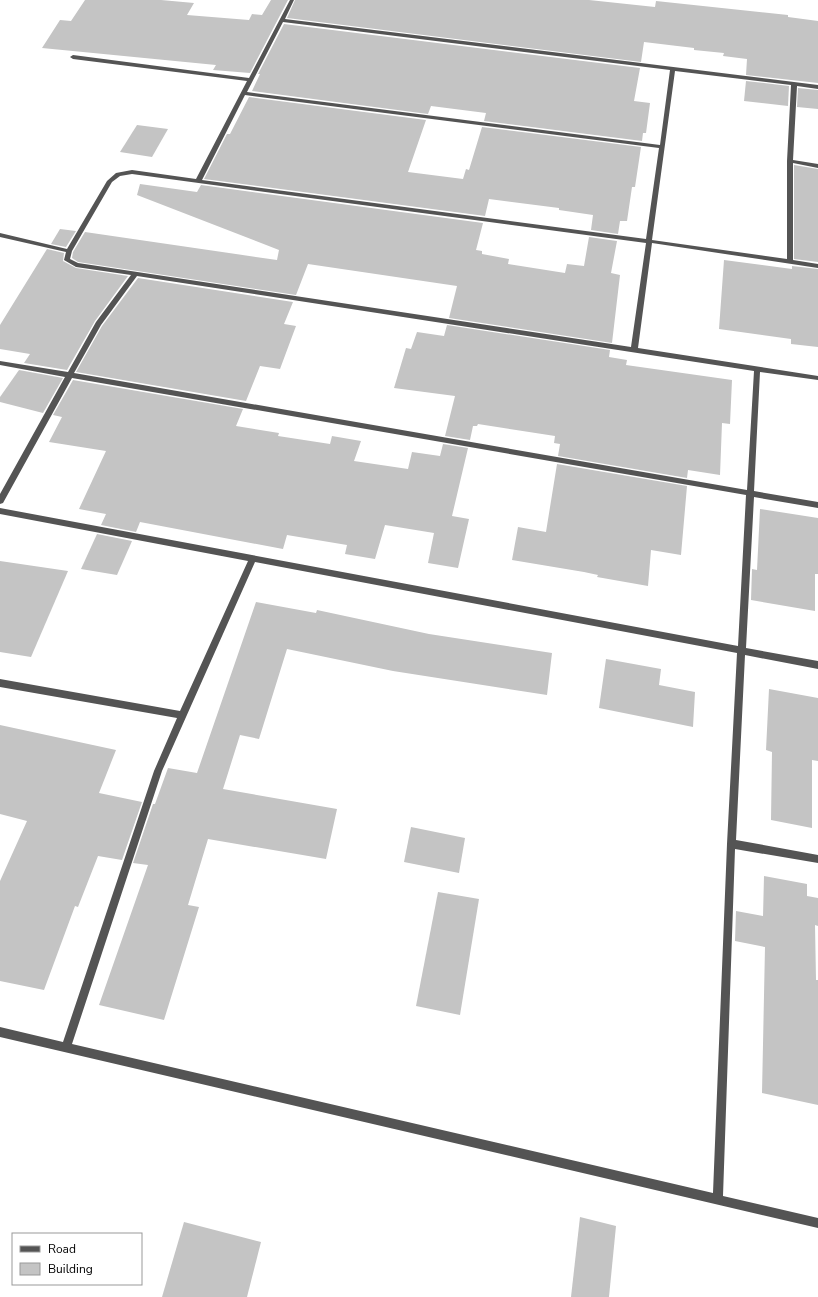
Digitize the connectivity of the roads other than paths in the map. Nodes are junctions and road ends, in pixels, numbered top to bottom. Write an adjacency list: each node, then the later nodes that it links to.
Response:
1 (292, 0): 2 (street)
2 (282, 20): 4 (street); 5 (street)
3 (72, 57): 5 (street)
4 (673, 68): 6 (street); 9 (street)
5 (250, 80): 8 (street)
6 (794, 84): 7 (street); 10 (street)
7 (818, 87)
8 (244, 93): 9 (street); 12 (street)
9 (662, 147): 14 (street)
10 (790, 161): 11 (street); 16 (street)
11 (818, 166)
12 (198, 181): 14 (street); 15 (street)
13 (0, 235): 15 (street)
14 (649, 241): 16 (street); 19 (street)
15 (69, 251): 18 (street)
16 (790, 262): 17 (street)
17 (818, 266)
18 (135, 274): 19 (street); 22 (street)
19 (634, 350): 21 (street)
20 (0, 363): 22 (street)
21 (756, 368): 23 (street); 24 (street)
22 (70, 374): 24 (street); 25 (street)
23 (818, 378)
24 (750, 493): 26 (street); 29 (street)
25 (0, 501)
26 (818, 505)
27 (0, 511): 28 (street)
28 (253, 558): 29 (street); 32 (street)
29 (741, 651): 30 (street); 33 (street)
30 (818, 665)
31 (0, 683): 32 (street)
32 (182, 715): 36 (street)
33 (731, 844): 34 (street); 37 (street)
34 (818, 859)
35 (0, 1032): 36 (street)
36 (66, 1048): 37 (street)
37 (718, 1199): 38 (street)
38 (818, 1223)

